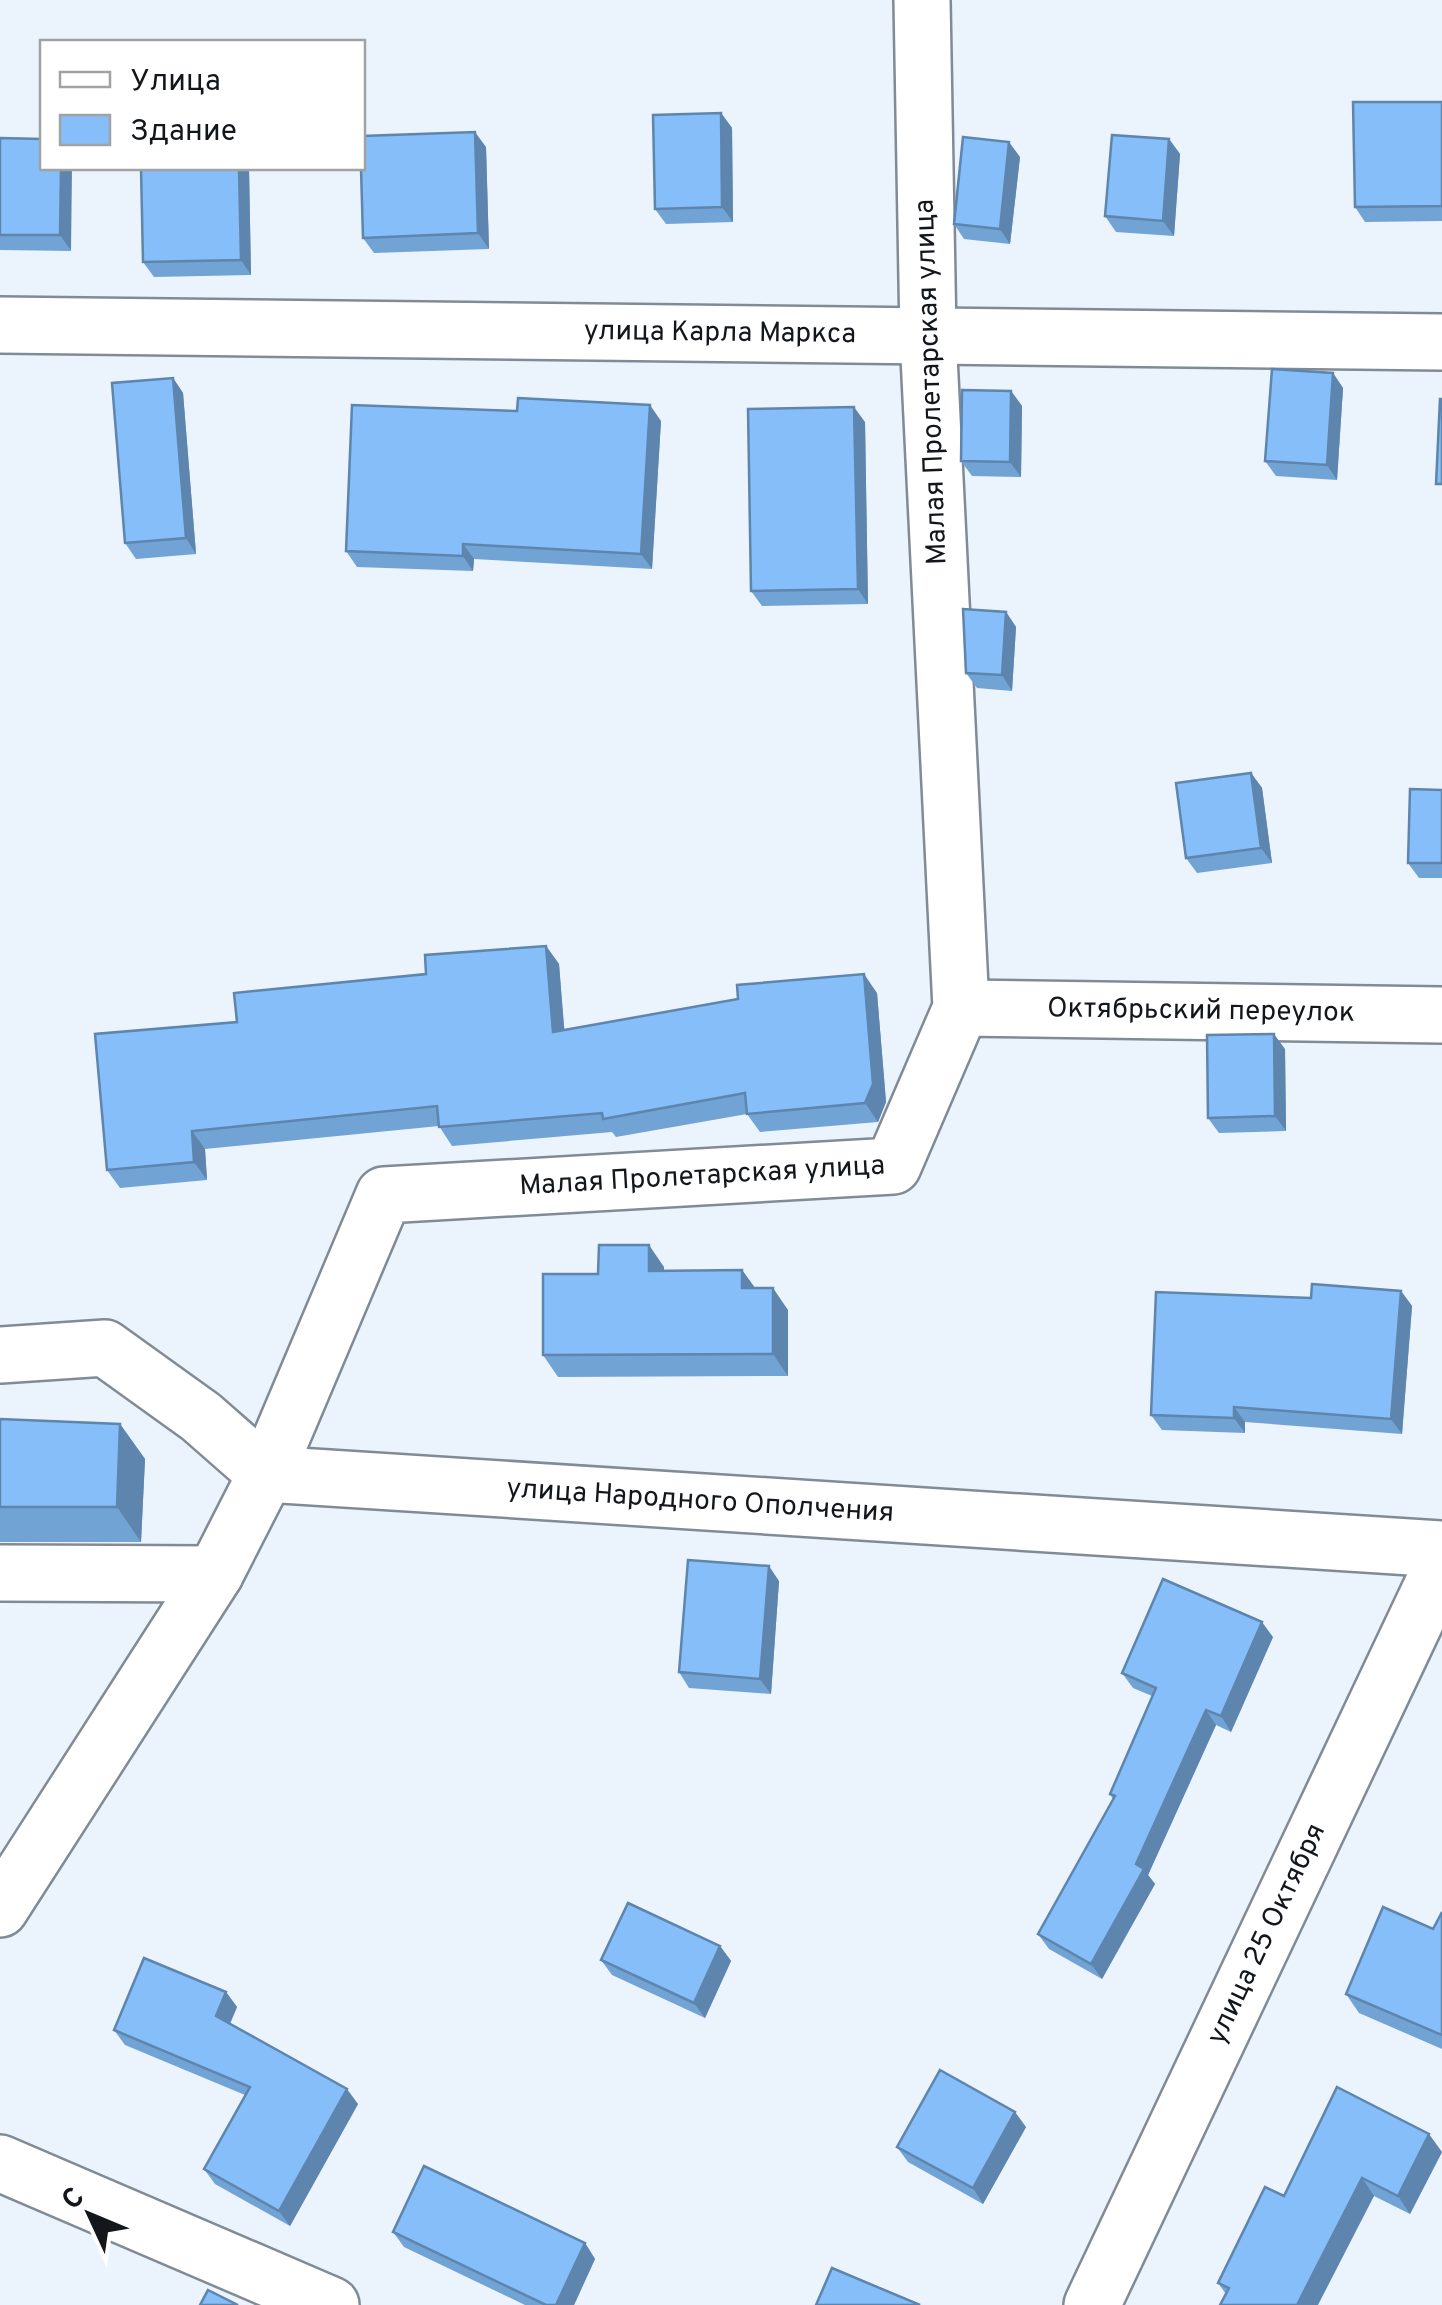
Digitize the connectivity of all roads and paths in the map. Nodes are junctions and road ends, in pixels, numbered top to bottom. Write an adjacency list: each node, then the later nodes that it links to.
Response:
1 (922, 0): 3 (street, Малая Пролетарская улица)
2 (0, 326): 3 (street, улица Карла Маркса)
3 (928, 336): 4 (street, улица Карла Маркса); 5 (street, Малая Пролетарская улица)
4 (1442, 342)
5 (961, 1008): 6 (street, Октябрьский переулок); 8 (street, Малая Пролетарская улица)
6 (1442, 1015)
7 (0, 1354): 8 (street)
8 (266, 1474): 9 (street, улица Народного Ополчения); 12 (street, Малая Пролетарская улица)
9 (1442, 1549)
10 (1442, 1566): 16 (street, улица 25 Октября)
11 (0, 1573): 12 (street)
12 (215, 1574): 13 (street, Малая Пролетарская улица)
13 (0, 1909)
14 (0, 2163): 15 (street)
15 (331, 2305)
16 (1092, 2305)

